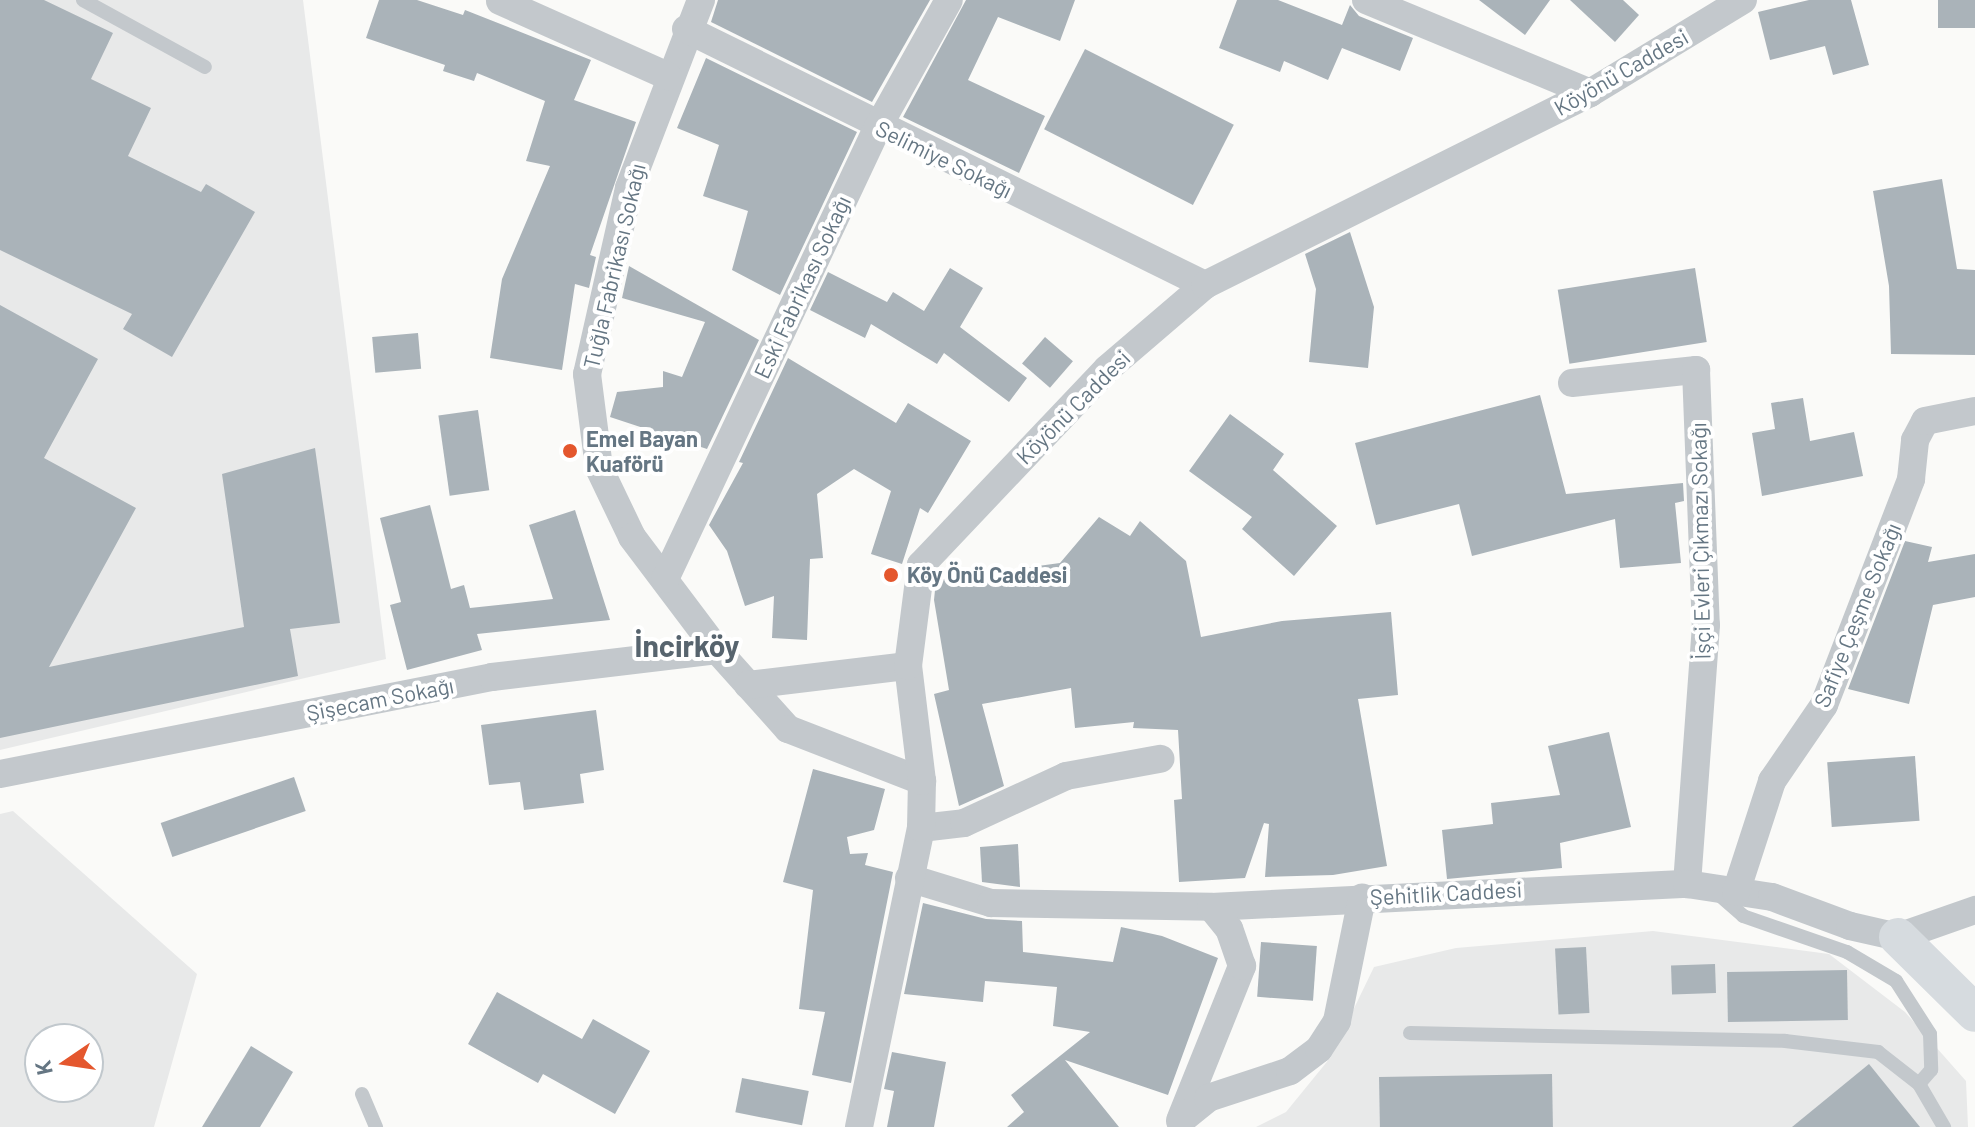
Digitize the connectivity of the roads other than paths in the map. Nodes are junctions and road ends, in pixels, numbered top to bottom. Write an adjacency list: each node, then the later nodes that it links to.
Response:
1 (83, 0): 8 (lane)
2 (701, 0): 7 (street, Tuğla Fabrikası Sokağı)
3 (949, 0): 11 (street, Eski Fabrikası Sokağı)
4 (1366, 0): 10 (street)
5 (1743, 0): 10 (street, Köyönü Caddesi)
6 (500, 1): 9 (street)
7 (686, 29): 9 (street, Tuğla Fabrikası Sokağı); 11 (street, Selimiye Sokağı)
8 (205, 67)
9 (668, 76): 15 (street, Tuğla Fabrikası Sokağı)
10 (1590, 93): 12 (street, Köyönü Caddesi)
11 (878, 127): 12 (street, Selimiye Sokağı); 15 (street, Eski Fabrikası Sokağı)
12 (1205, 285): 17 (street, Köyönü Caddesi)
13 (1572, 383): 24 (street, İşçi Evleri Çıkmazı Sokağı)
14 (1975, 411): 24 (street, Safiye Çeşme Sokağı)
15 (665, 579): 16 (street, Tuğla Fabrikası Sokağı)
16 (717, 650): 18 (street); 20 (street, Şişecam Sokağı)
17 (908, 666): 18 (street); 21 (street, Köyönü Caddesi)
18 (748, 685): 21 (street)
19 (1160, 759): 22 (street)
20 (0, 774)
21 (922, 781): 22 (street, Köyönü Caddesi)
22 (921, 828): 23 (street, Köyönü Caddesi)
23 (909, 878): 26 (street, Şehitlik Caddesi); 35 (street, Köyönü Caddesi)
24 (1711, 888): 25 (street, Şehitlik Caddesi); 28 (street, Şehitlik Caddesi); 31 (lane)
25 (1362, 898): 26 (street, Şehitlik Caddesi); 33 (street)
26 (1211, 907): 33 (street)
27 (1975, 910): 28 (street)
28 (1898, 937): 29 (main road)
29 (1975, 1013)
30 (1410, 1033): 31 (lane)
31 (1919, 1084): 36 (lane)
32 (362, 1094): 34 (lane)
33 (1176, 1124)
34 (376, 1127)
35 (859, 1127)
36 (1944, 1127)

